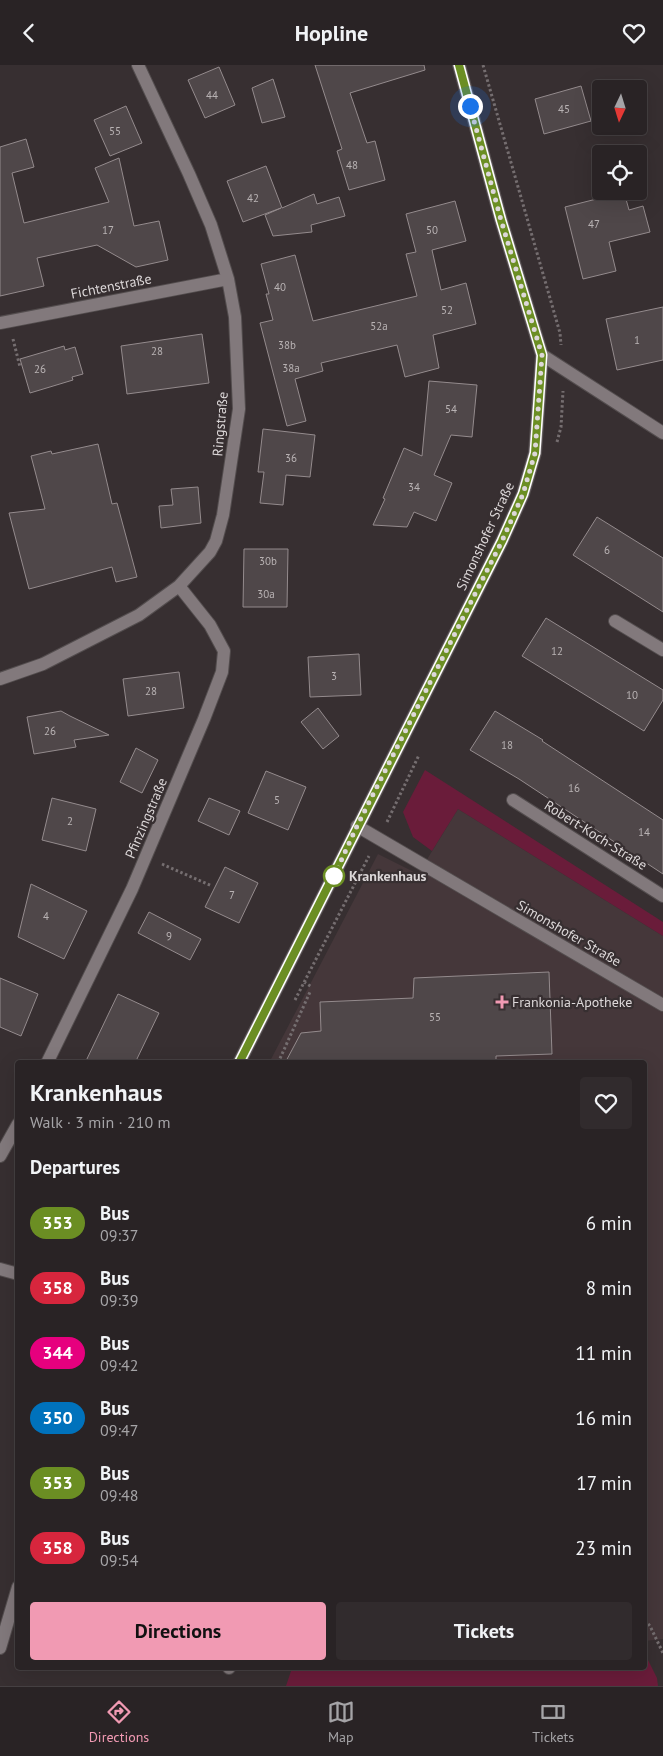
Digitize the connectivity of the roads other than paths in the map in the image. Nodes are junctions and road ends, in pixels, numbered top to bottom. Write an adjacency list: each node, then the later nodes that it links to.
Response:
1 (138, 65): 3 (street, Ringstraße)
2 (459, 65): 5 (street, Simonshofer Straße)
3 (228, 279): 4 (street, Fichtenstraße); 7 (street, Ringstraße)
4 (4, 322)
5 (542, 355): 6 (street); 12 (street, Simonshofer Straße)
6 (663, 433)
7 (179, 586): 10 (street, Ringstraße); 15 (street, Pfinzingstraße)
8 (616, 621): 9 (street)
9 (663, 650)
10 (0, 679)
11 (513, 801): 13 (street, Robert-Koch-Straße)
12 (357, 826): 14 (street, Simonshofer Straße); 16 (street, Simonshofer Straße)
13 (663, 896)
14 (663, 1005)
15 (48, 1060)
16 (240, 1060)
17 (15, 1129): 18 (street)
18 (0, 1156)
19 (0, 1269): 20 (street)
20 (15, 1273)
21 (14, 1609): 22 (street)
22 (0, 1648)

